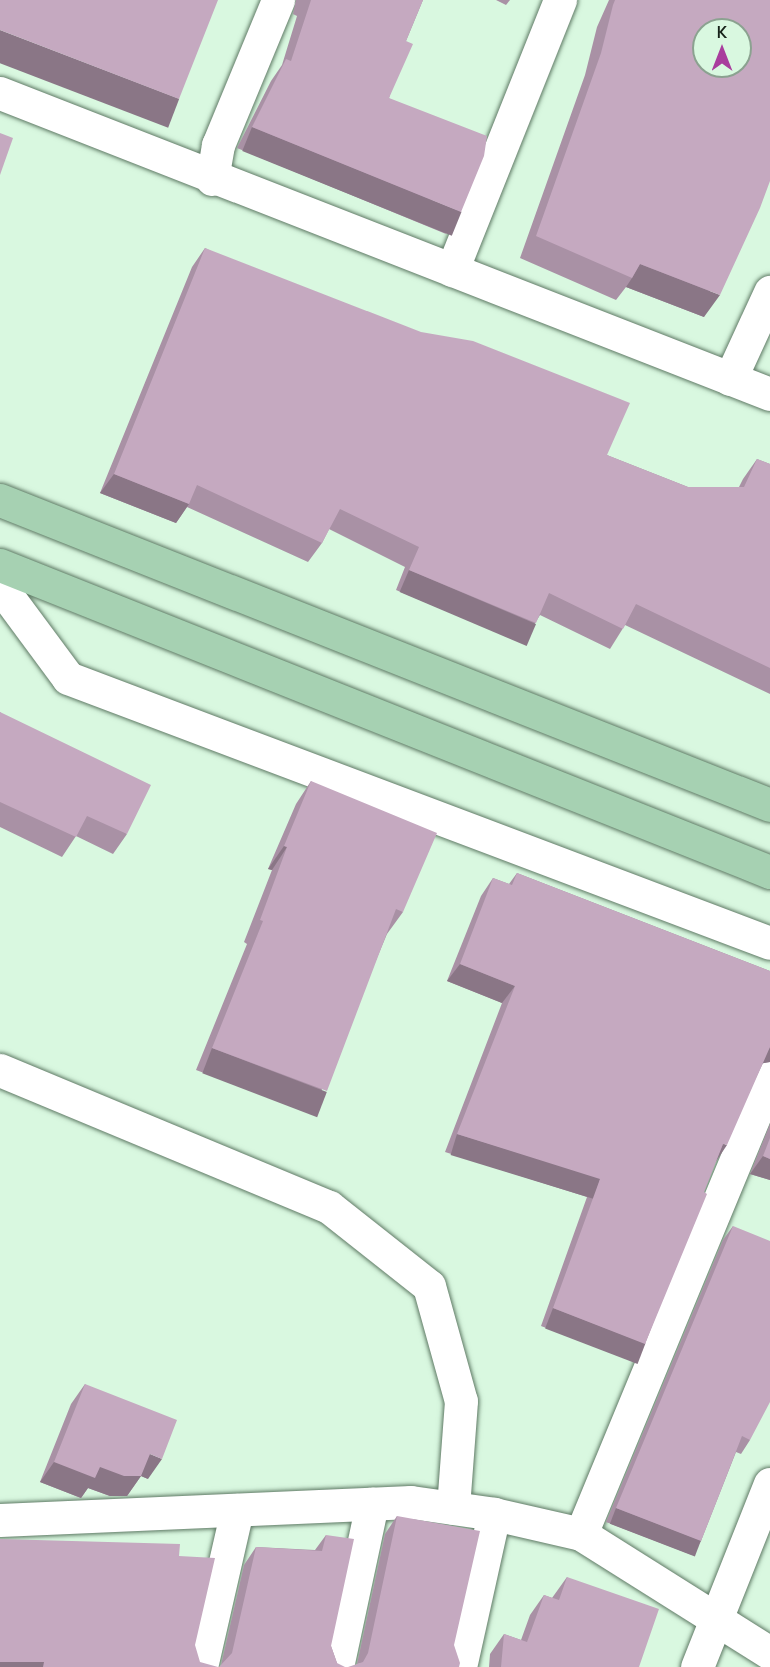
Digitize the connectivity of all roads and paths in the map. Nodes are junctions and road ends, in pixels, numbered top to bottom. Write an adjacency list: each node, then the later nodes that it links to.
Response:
1 (278, 0): 4 (street)
2 (560, 0): 5 (street)
3 (0, 93): 4 (street)
4 (212, 179): 5 (street)
5 (452, 270): 7 (street)
6 (770, 292): 7 (street)
7 (730, 379): 8 (street)
8 (770, 394)
9 (0, 500): 12 (main road)
10 (0, 565): 13 (main road)
11 (0, 586): 14 (street)
12 (770, 805)
13 (770, 872)
14 (770, 944)
15 (0, 1070): 19 (street)
16 (770, 1078): 23 (street)
17 (770, 1484): 24 (street)
18 (372, 1504): 19 (street); 20 (street); 28 (street)
19 (453, 1508): 21 (street)
20 (237, 1509): 22 (street); 27 (street)
21 (494, 1514): 23 (street); 29 (street)
22 (0, 1520)
23 (582, 1534): 25 (street)
24 (760, 1538): 25 (street)
25 (714, 1618): 26 (street); 30 (street)
26 (770, 1653)
27 (201, 1667)
28 (337, 1667)
29 (460, 1667)
30 (697, 1667)

